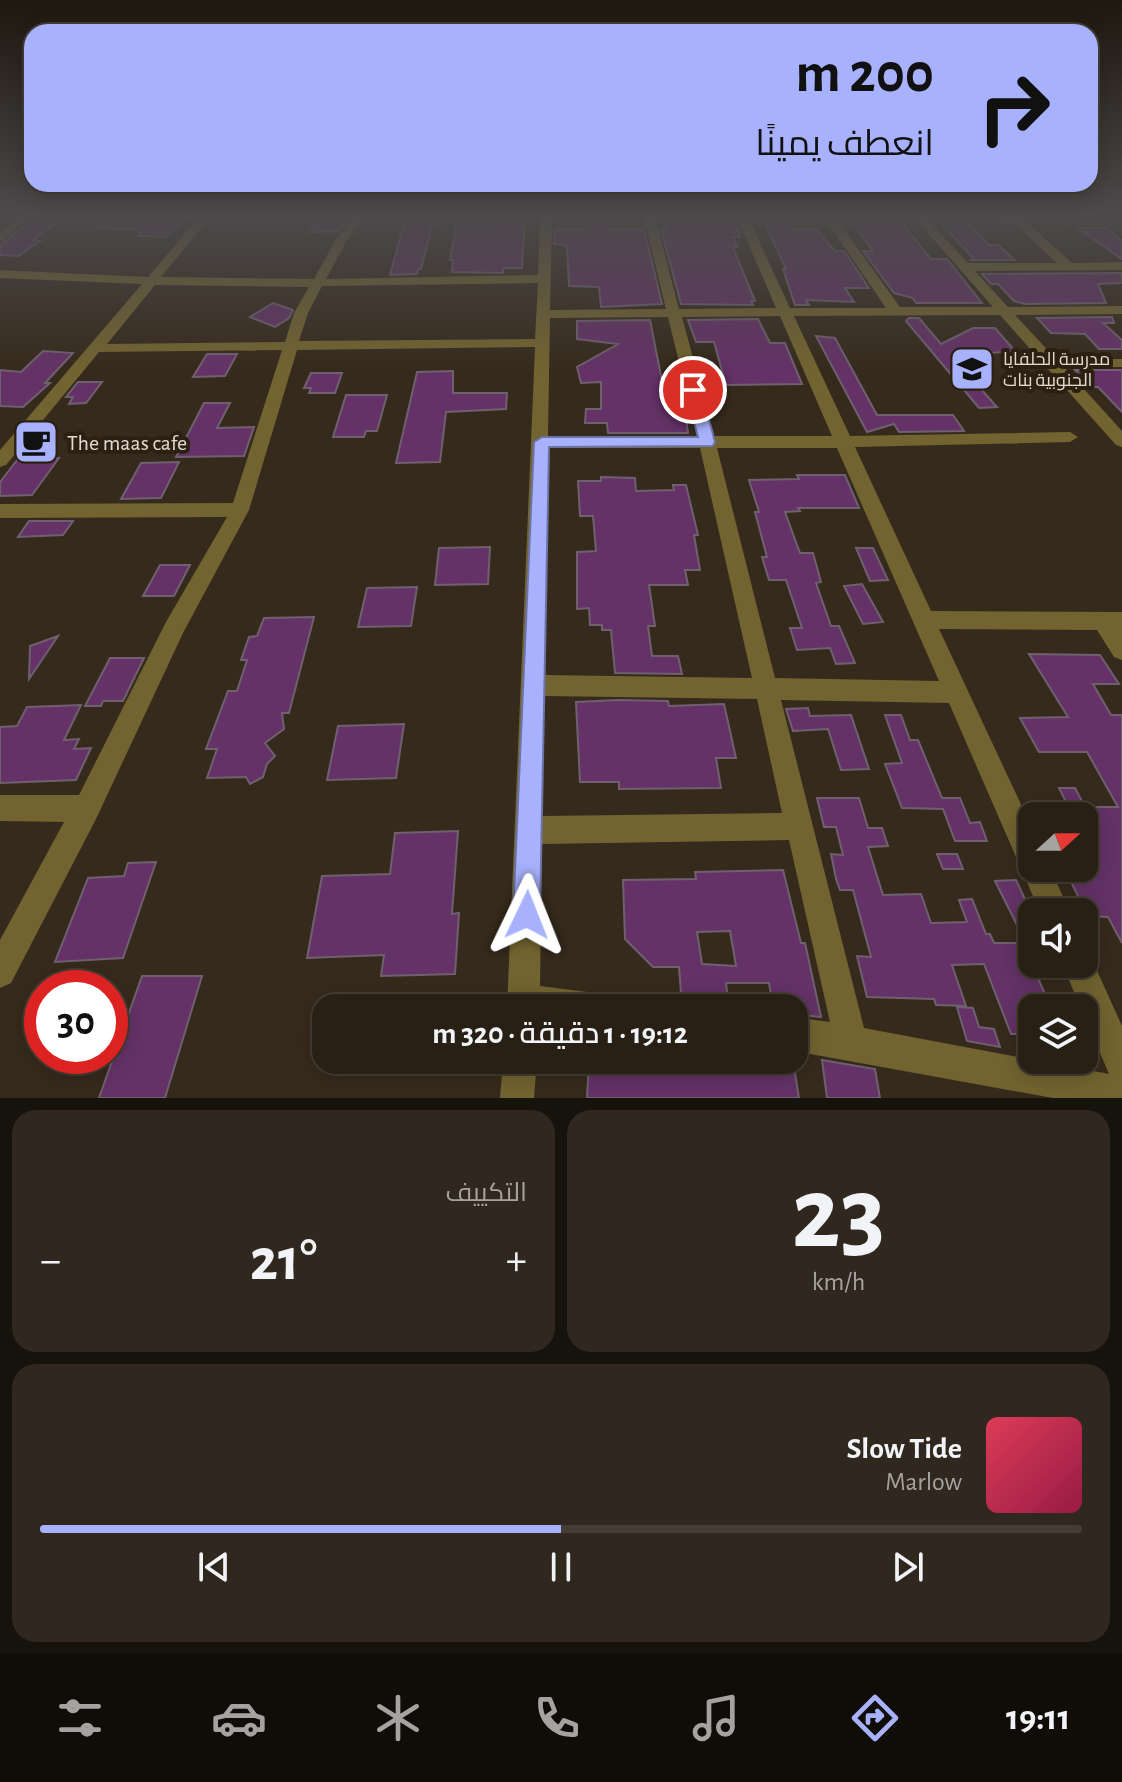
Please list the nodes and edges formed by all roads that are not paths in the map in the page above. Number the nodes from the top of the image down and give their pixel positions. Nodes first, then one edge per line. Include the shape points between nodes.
1 (162, 268) edge
2 (324, 268) edge
3 (546, 268) edge
4 (662, 268) edge
5 (766, 268) edge
6 (865, 268) edge
7 (964, 268) edge
8 (0, 274) edge
9 (546, 279) junction
10 (150, 282) junction
11 (315, 282) junction
12 (1122, 310) edge
13 (1003, 311) junction
14 (673, 312) junction
15 (896, 312) junction
16 (787, 313) junction
17 (544, 314) junction
18 (542, 343) junction
19 (291, 347) junction
20 (96, 348) junction
21 (1051, 363) junction
22 (1122, 363) edge
23 (1070, 437) dead end
24 (1122, 441) edge
25 (542, 442) junction
26 (707, 442) junction
27 (845, 442) junction
28 (0, 461) edge
29 (240, 510) junction
30 (0, 511) edge
31 (925, 620) junction
32 (1113, 621) edge
33 (1122, 650) edge
34 (533, 685) junction
35 (768, 691) junction
36 (958, 692) junction
37 (0, 808) edge
38 (86, 809) junction
39 (799, 826) junction
40 (1018, 828) edge
41 (530, 830) junction
42 (0, 972) edge
43 (1084, 978) edge
44 (523, 994) edge
45 (808, 1036) edge
46 (851, 1042) junction
47 (1122, 1065) edge
48 (519, 1074) edge
49 (1122, 1094) edge
50 (517, 1098) edge

1 - 10 street
2 - 11 street
3 - 9 street
4 - 14 street
5 - 16 street
6 - 15 street
7 - 13 street
8 - 10 street
9 - 11 street
9 - 17 street
10 - 11 street
10 - 20 street
11 - 19 street
12 - 13 street
13 - 15 street
13 - 21 street
14 - 16 street
14 - 17 street
14 - 26 street
15 - 16 street
16 - 27 street
17 - 18 street
18 - 19 street
18 - 25 street
19 - 20 street
19 - 29 street
20 - 28 street
21 - 22 street
21 - 24 street
23 - 27 street
25 - 26 street
25 - 34 street
26 - 27 street
26 - 35 street
27 - 31 street
29 - 30 street
29 - 38 street via 174,629
31 - 32 street
31 - 36 street
32 - 33 street
34 - 35 street
34 - 41 street
35 - 36 street
35 - 39 street
36 - 40 street
37 - 38 street
38 - 42 street
39 - 41 street
39 - 46 street
41 - 44 street
43 - 47 street
45 - 46 street
46 - 49 street
48 - 50 street

